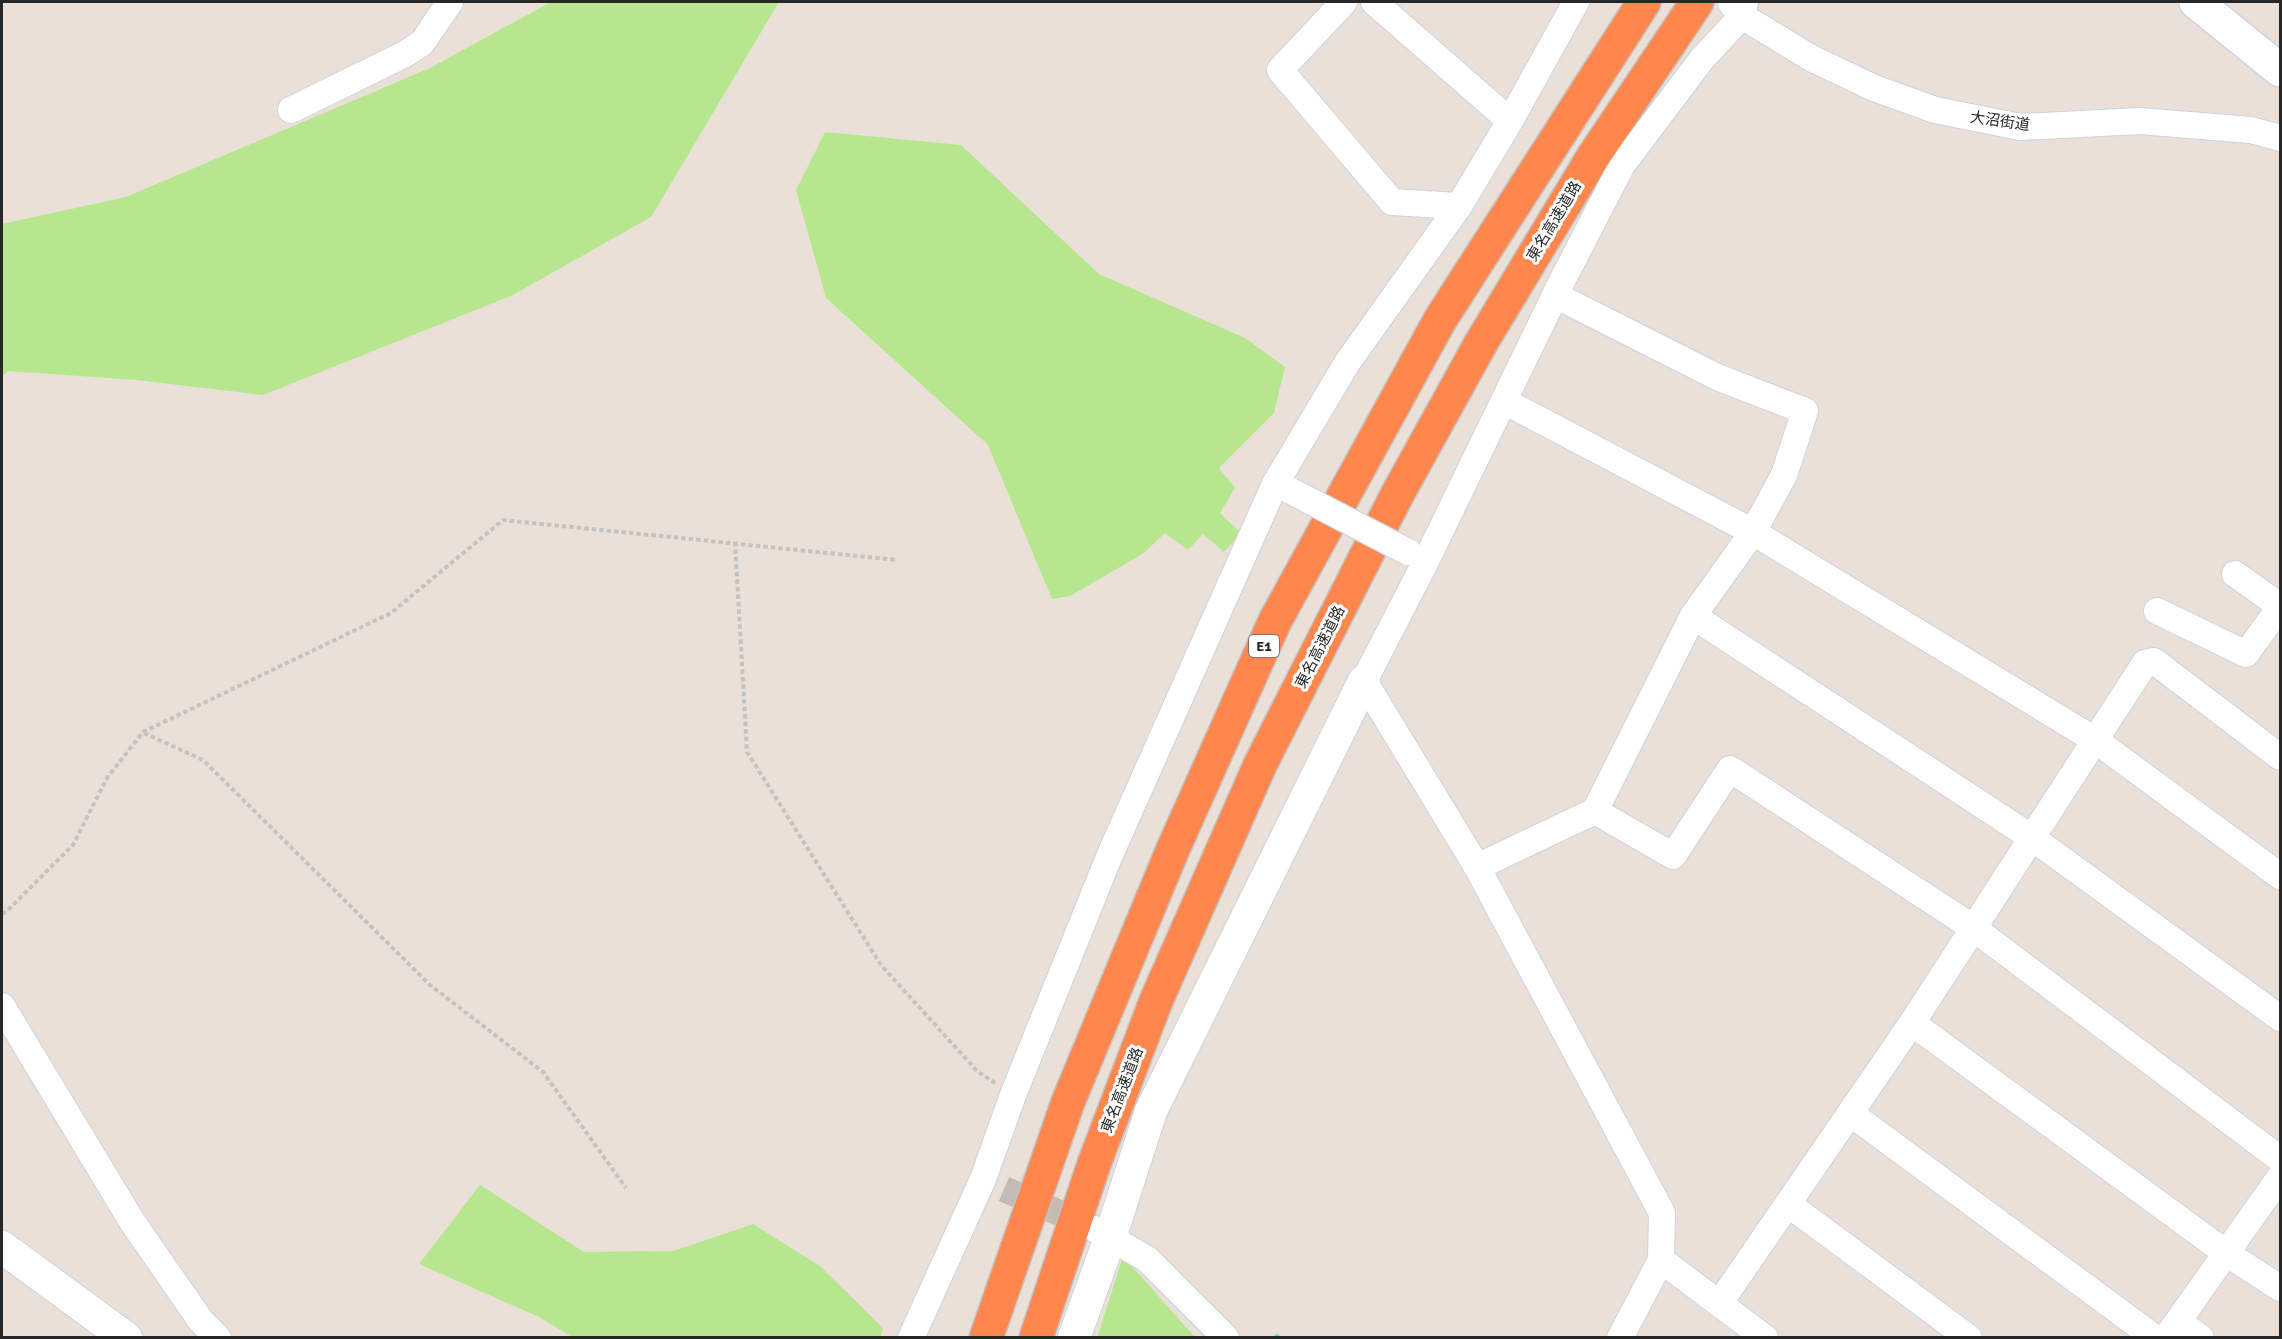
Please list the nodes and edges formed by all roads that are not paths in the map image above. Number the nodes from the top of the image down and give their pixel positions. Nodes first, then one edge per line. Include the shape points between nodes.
1 (450, 2) edge
2 (1344, 2) edge
3 (1374, 2) edge
4 (1576, 2) edge
5 (1643, 2) edge
6 (1697, 2) edge
7 (2196, 2) edge
8 (1739, 6) edge
9 (2280, 70) edge
10 (291, 110) dead end
11 (1510, 121) junction
12 (2280, 138) edge
13 (1459, 206) junction
14 (1555, 295) junction
15 (1504, 401) junction
16 (1283, 487) junction
17 (1754, 532) junction
18 (1416, 557) junction
19 (2235, 574) dead end
20 (2280, 607) edge
21 (2157, 612) dead end
22 (1693, 616) junction
23 (2273, 631) edge
24 (1364, 681) junction
25 (2095, 740) junction
26 (2280, 757) edge
27 (1595, 812) junction
28 (2031, 837) junction
29 (1478, 867) junction
30 (2280, 876) edge
31 (1972, 927) junction
32 (2, 1006) edge
33 (2280, 1018) edge
34 (1912, 1023) junction
35 (1850, 1113) junction
36 (2280, 1159) edge
37 (2280, 1177) edge
38 (1788, 1204) junction
39 (1102, 1233) junction
40 (2, 1247) edge
41 (2226, 1253) junction
42 (1661, 1260) junction
43 (2280, 1288) edge
44 (1719, 1304) junction
45 (2172, 1329) edge
46 (126, 1338) edge
47 (218, 1338) edge
48 (911, 1338) edge
49 (986, 1338) edge
50 (1036, 1338) edge
51 (1074, 1338) edge
52 (1226, 1338) edge
53 (1620, 1338) edge
54 (1765, 1338) edge
55 (1969, 1338) edge
56 (2155, 1338) edge
57 (2201, 1338) edge

1 - 10 street via 429,34 414,48
2 - 13 street via 1280,70 1392,202
3 - 11 street
4 - 11 street
5 - 49 highway, E1 via 1440,321 1275,621 1173,849 1068,1102
6 - 50 highway, 東名高速道路 via 1593,157 1481,343 1397,495 1260,765 1156,1001 1094,1164
7 - 9 main road
8 - 12 street, 大沼街道 via 1811,58 1874,88 1935,110 2020,127 2140,121 2251,130
8 - 14 street via 1622,165
11 - 13 street
13 - 16 street via 1347,363
14 - 15 street
14 - 17 street via 1717,378 1805,411 1784,475
15 - 17 street
15 - 18 street
16 - 18 street, bridge
16 - 48 street via 1109,857 1013,1095 994,1184
17 - 22 street
17 - 25 street
18 - 24 street
19 - 20 street
20 - 23 street
21 - 23 street via 2246,654
22 - 27 street
22 - 28 street
24 - 29 street
24 - 39 street via 1151,1111
25 - 26 street via 2145,663 2154,661
25 - 28 street
25 - 30 street
27 - 29 street
27 - 31 street via 1673,856 1730,769
28 - 31 street
28 - 33 street
29 - 42 street via 1662,1213
31 - 34 street
31 - 36 street
32 - 47 street via 133,1222 201,1321
34 - 35 street
34 - 41 street
35 - 38 street
35 - 56 street
37 - 41 street
38 - 44 street
38 - 55 street
39 - 51 street
39 - 52 street via 1147,1259
40 - 46 street
41 - 43 street
41 - 45 street
42 - 44 street
42 - 53 street
44 - 54 street
45 - 57 street

